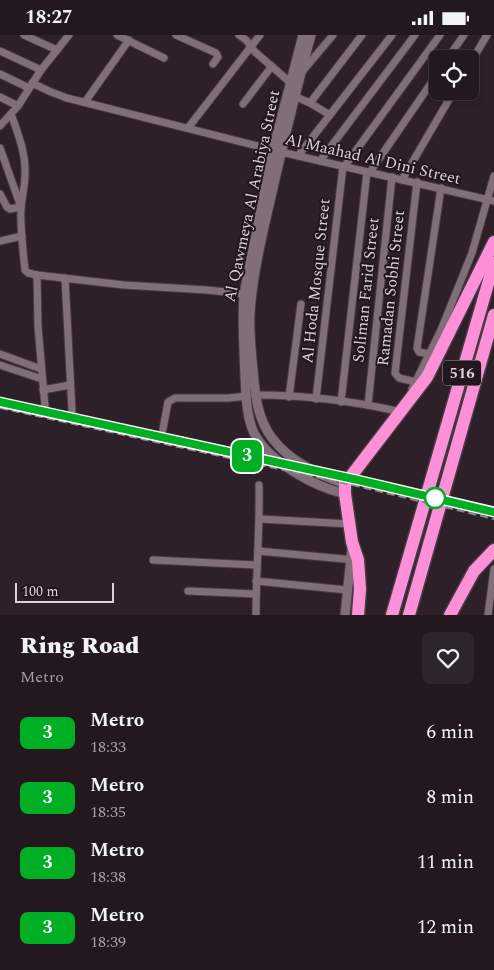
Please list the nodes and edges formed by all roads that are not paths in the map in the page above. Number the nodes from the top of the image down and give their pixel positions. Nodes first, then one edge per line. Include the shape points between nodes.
1 (24, 35) edge
2 (69, 35) edge
3 (117, 35) edge
4 (176, 35) edge
5 (239, 35) edge
6 (260, 35) edge
7 (303, 35) edge
8 (311, 35) edge
9 (333, 35) edge
10 (362, 35) edge
11 (392, 35) edge
12 (415, 35) edge
13 (440, 35) edge
14 (464, 35) edge
15 (487, 35) edge
16 (128, 40) junction
17 (252, 48) junction
18 (57, 50) junction
19 (453, 50) edge
20 (478, 50) edge
21 (0, 51) edge
22 (164, 58) dead end
23 (213, 64) dead end
24 (272, 66) junction
25 (41, 70) junction
26 (0, 74) edge
27 (300, 75) junction
28 (30, 85) junction
29 (429, 86) edge
30 (294, 89) junction
31 (0, 97) edge
32 (449, 100) edge
33 (85, 102) junction
34 (310, 103) junction
35 (243, 104) dead end
36 (18, 106) junction
37 (11, 115) junction
38 (330, 115) junction
39 (0, 126) edge
40 (188, 128) junction
41 (0, 148) edge
42 (277, 151) junction
43 (298, 156) junction
44 (320, 161) junction
45 (343, 167) junction
46 (368, 172) junction
47 (494, 176) edge
48 (392, 177) junction
49 (402, 180) junction
50 (417, 182) junction
51 (440, 188) junction
52 (0, 194) edge
53 (491, 200) edge
54 (21, 207) junction
55 (22, 236) junction
56 (0, 241) edge
57 (494, 242) edge
58 (494, 263) edge
59 (37, 275) junction
60 (65, 278) junction
61 (244, 295) junction
62 (301, 304) dead end
63 (494, 315) edge
64 (0, 354) edge
65 (429, 355) junction
66 (0, 365) edge
67 (41, 369) junction
68 (42, 379) junction
69 (416, 382) junction
70 (70, 385) junction
71 (43, 390) junction
72 (251, 395) junction
73 (289, 397) junction
74 (316, 399) junction
75 (341, 401) junction
76 (368, 405) junction
77 (45, 406) dead end
78 (72, 411) dead end
79 (401, 412) junction
80 (163, 429) dead end
81 (259, 485) dead end
82 (345, 489) junction
83 (260, 519) junction
84 (350, 524) junction
85 (494, 550) edge
86 (258, 551) junction
87 (153, 560) dead end
88 (354, 560) junction
89 (257, 565) junction
90 (494, 569) edge
91 (256, 581) junction
92 (347, 590) junction
93 (188, 591) dead end
94 (256, 594) junction
95 (491, 606) edge
96 (256, 615) edge
97 (345, 615) edge
98 (358, 615) edge
99 (392, 615) edge
100 (409, 615) edge
101 (450, 615) edge
102 (488, 615) edge

1 - 18 street
2 - 18 street
3 - 16 street
4 - 23 street via 216,53 218,57
5 - 17 street
6 - 17 street
7 - 30 street, Al Qawmeya Al Arabiya Street
8 - 27 street, Al Qawmeya Al Arabiya Street
9 - 27 street
10 - 34 street
11 - 38 street
12 - 44 street
13 - 45 street
14 - 19 street
15 - 20 street
16 - 22 street
16 - 33 street
17 - 24 street
17 - 40 street
18 - 25 street
21 - 25 street
24 - 30 street
24 - 35 street
25 - 28 street
26 - 28 street, Al Maahad Al Dini Street
27 - 30 street, Al Qawmeya Al Arabiya Street
28 - 33 street, Al Maahad Al Dini Street
28 - 36 street
29 - 46 street
30 - 34 street
30 - 42 street, Al Qawmeya Al Arabiya Street
30 - 42 street, Al Qawmeya Al Arabiya Street
31 - 36 street
32 - 49 street
33 - 40 street, Al Maahad Al Dini Street
34 - 38 street
36 - 37 street
37 - 39 street
37 - 54 street via 26,174
38 - 43 street
40 - 42 street, Al Maahad Al Dini Street
41 - 54 street
42 - 43 street, Al Maahad Al Dini Street
42 - 61 street, Al Qawmeya Al Arabiya Street
42 - 72 street, Al Qawmeya Al Arabiya Street via 251,303
43 - 44 street, Al Maahad Al Dini Street
44 - 45 street, Al Maahad Al Dini Street
45 - 46 street, Al Maahad Al Dini Street
45 - 74 street, Al Hoda Mosque Street
46 - 48 street, Al Maahad Al Dini Street
46 - 75 street
47 - 53 street
48 - 49 street, Al Maahad Al Dini Street
48 - 76 street, Soliman Farid Street
49 - 50 street, Al Maahad Al Dini Street
50 - 51 street, Al Maahad Al Dini Street
50 - 69 street, Ramadan Sobhi Street via 395,373 399,378
51 - 53 street, Al Maahad Al Dini Street
51 - 65 street via 417,348
52 - 54 street via 10,209
53 - 65 street
54 - 55 street
55 - 56 street
55 - 59 street via 25,270
57 - 79 highway via 428,377
58 - 99 highway, 516
59 - 60 street
59 - 67 street
60 - 61 street
60 - 70 street
61 - 72 street, Al Qawmeya Al Arabiya Street via 244,348
62 - 73 street
63 - 100 highway, 516
64 - 67 street
65 - 69 street
66 - 68 street
67 - 68 street
68 - 71 street
69 - 79 street
70 - 71 street
70 - 78 street
71 - 77 street
72 - 73 street
72 - 80 street via 171,399
72 - 82 street, Al Qawmeya Al Arabiya Street via 265,426 280,448 301,465
73 - 74 street
74 - 75 street
75 - 76 street
76 - 79 street
79 - 82 highway
81 - 83 street
82 - 84 highway
83 - 84 street
83 - 86 street
84 - 88 highway
85 - 101 highway via 474,571
86 - 88 street
86 - 89 street
87 - 89 street
88 - 92 street
88 - 98 highway via 360,589
89 - 91 street
90 - 95 street
91 - 92 street
91 - 94 street
92 - 97 street
93 - 94 street
94 - 96 street
95 - 102 street

